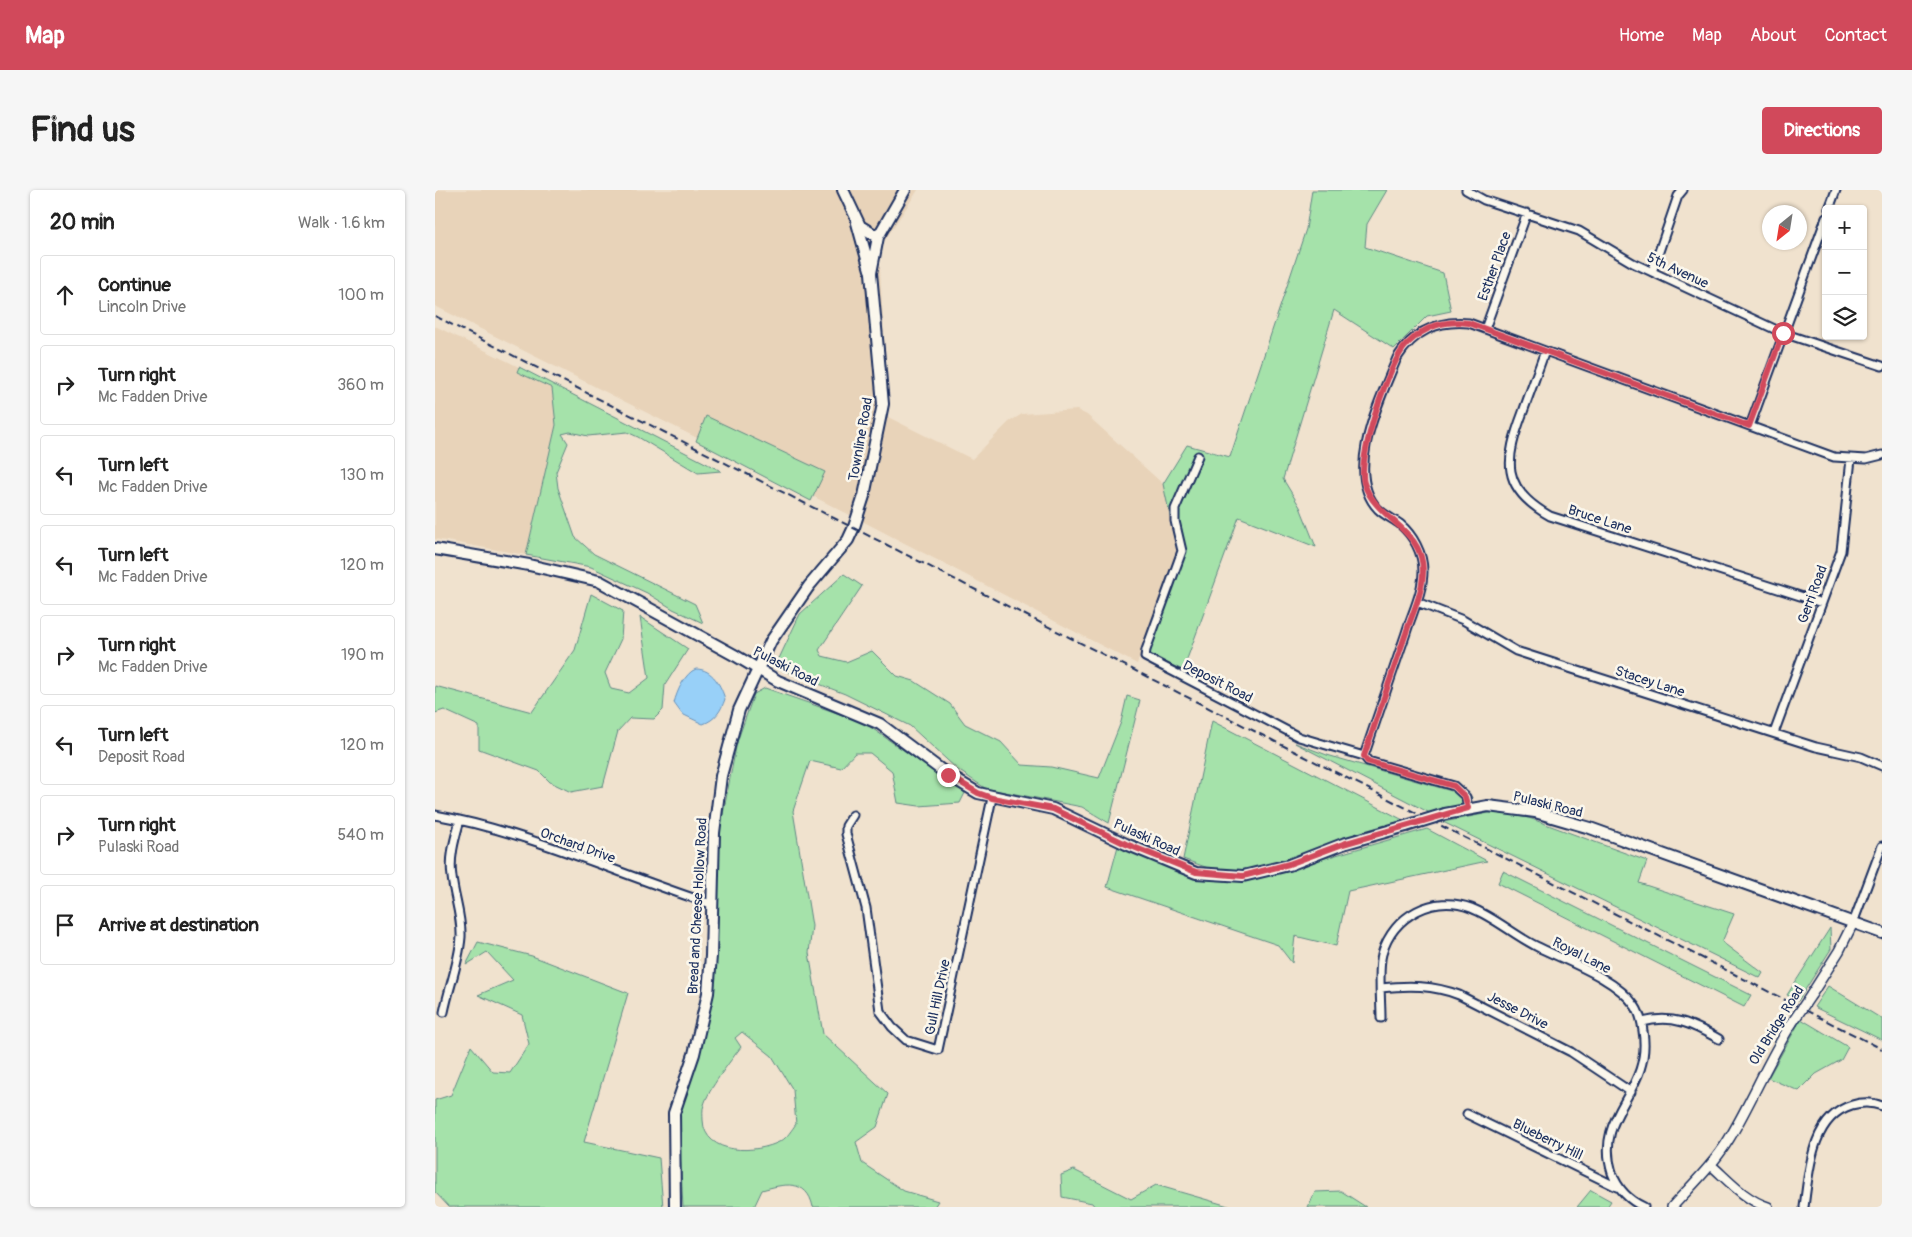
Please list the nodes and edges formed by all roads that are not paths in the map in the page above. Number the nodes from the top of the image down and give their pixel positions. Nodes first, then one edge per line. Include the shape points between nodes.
1 (843, 190) edge
2 (905, 190) edge
3 (1466, 190) edge
4 (1836, 190) edge
5 (1680, 193) edge
6 (1830, 205) edge
7 (1527, 212) junction
8 (856, 220) junction
9 (1822, 229) edge
10 (878, 237) junction
11 (871, 272) junction
12 (1652, 272) junction
13 (1485, 329) junction
14 (1783, 333) junction
15 (1545, 351) junction
16 (1882, 366) edge
17 (1749, 426) junction
18 (1882, 455) edge
19 (1198, 456) dead end
20 (1851, 459) junction
21 (435, 549) edge
22 (1417, 602) junction
23 (1822, 603) junction
24 (758, 669) junction
25 (1774, 733) junction
26 (1364, 756) junction
27 (1882, 766) edge
28 (992, 798) junction
29 (1468, 808) junction
30 (435, 815) edge
31 (853, 815) dead end
32 (459, 820) junction
33 (1882, 846) edge
34 (711, 904) junction
35 (1853, 923) junction
36 (1882, 933) edge
37 (1381, 988) junction
38 (444, 1012) dead end
39 (1381, 1018) dead end
40 (1641, 1022) junction
41 (1719, 1039) dead end
42 (1631, 1092) junction
43 (1882, 1106) edge
44 (1467, 1114) dead end
45 (1711, 1164) junction
46 (1617, 1187) junction
47 (675, 1207) edge
48 (1644, 1207) edge
49 (1672, 1207) edge
50 (1768, 1207) edge
51 (1804, 1207) edge

1 - 8 main road
2 - 10 main road, Townline Road
3 - 7 street, 5th Avenue via 1485,200
4 - 6 street
5 - 12 street
7 - 12 street, 5th Avenue via 1579,231
7 - 13 street, Esther Place
8 - 10 main road
8 - 11 main road
9 - 14 street
10 - 11 main road, Townline Road
11 - 24 main road, Townline Road via 883,404 864,496 848,540 809,586 771,641
12 - 14 street, 5th Avenue
13 - 15 street
13 - 22 street via 1453,321 1436,324 1405,345 1390,376 1364,454 1364,481 1370,497 1378,509 1401,525 1419,549 1423,571
14 - 16 street, 5th Avenue
14 - 17 street
15 - 17 street
15 - 23 street, Bruce Lane via 1509,454 1513,479 1527,501 1550,516
17 - 20 street via 1834,457
18 - 20 street
19 - 26 street, Deposit Road via 1175,509 1183,552 1145,658 1299,737
20 - 23 street, Gerri Road via 1841,551
21 - 24 main road, Pulaski Road via 599,581
22 - 25 street, Stacey Lane via 1463,620 1516,651
22 - 26 street
23 - 25 street, Gerri Road
24 - 28 main road, Pulaski Road via 786,685 880,724 955,780
24 - 34 main road, Bread and Cheese Hollow Road via 739,710 721,776 714,833
25 - 27 street, Stacey Lane
26 - 29 street, Deposit Road via 1367,761 1454,786 1465,797
28 - 29 main road, Pulaski Road, bridge via 1053,809 1126,844 1196,872 1243,876
28 - 31 street, Gull Hill Drive via 938,1050 906,1040 880,1011 867,908 846,834 846,826
29 - 35 main road, Pulaski Road via 1504,807 1535,812 1590,828
30 - 32 street, Orchard Drive
32 - 34 street, Orchard Drive
32 - 38 street via 451,875 461,936 459,958
33 - 35 street, Old Bridge Road
34 - 47 main road, Bread and Cheese Hollow Road via 708,993 694,1054 673,1113
35 - 36 main road, Pulaski Road
35 - 45 street, Old Bridge Road, bridge via 1759,1079 1729,1139
37 - 39 street, Royal Lane
37 - 40 street, Royal Lane via 1381,954 1400,923 1416,910 1436,904 1456,904 1472,908 1519,938 1610,983 1636,1007
37 - 42 street, Jesse Drive via 1420,985 1459,995 1571,1052
40 - 41 street via 1662,1018 1681,1020
40 - 42 street, Royal Lane via 1645,1059
42 - 46 street, Royal Lane via 1608,1134 1607,1157
43 - 51 street via 1857,1104 1842,1108 1829,1119 1814,1150
44 - 46 street, Blueberry Hill
45 - 49 street, Old Bridge Road
45 - 50 street via 1739,1192
46 - 48 street

